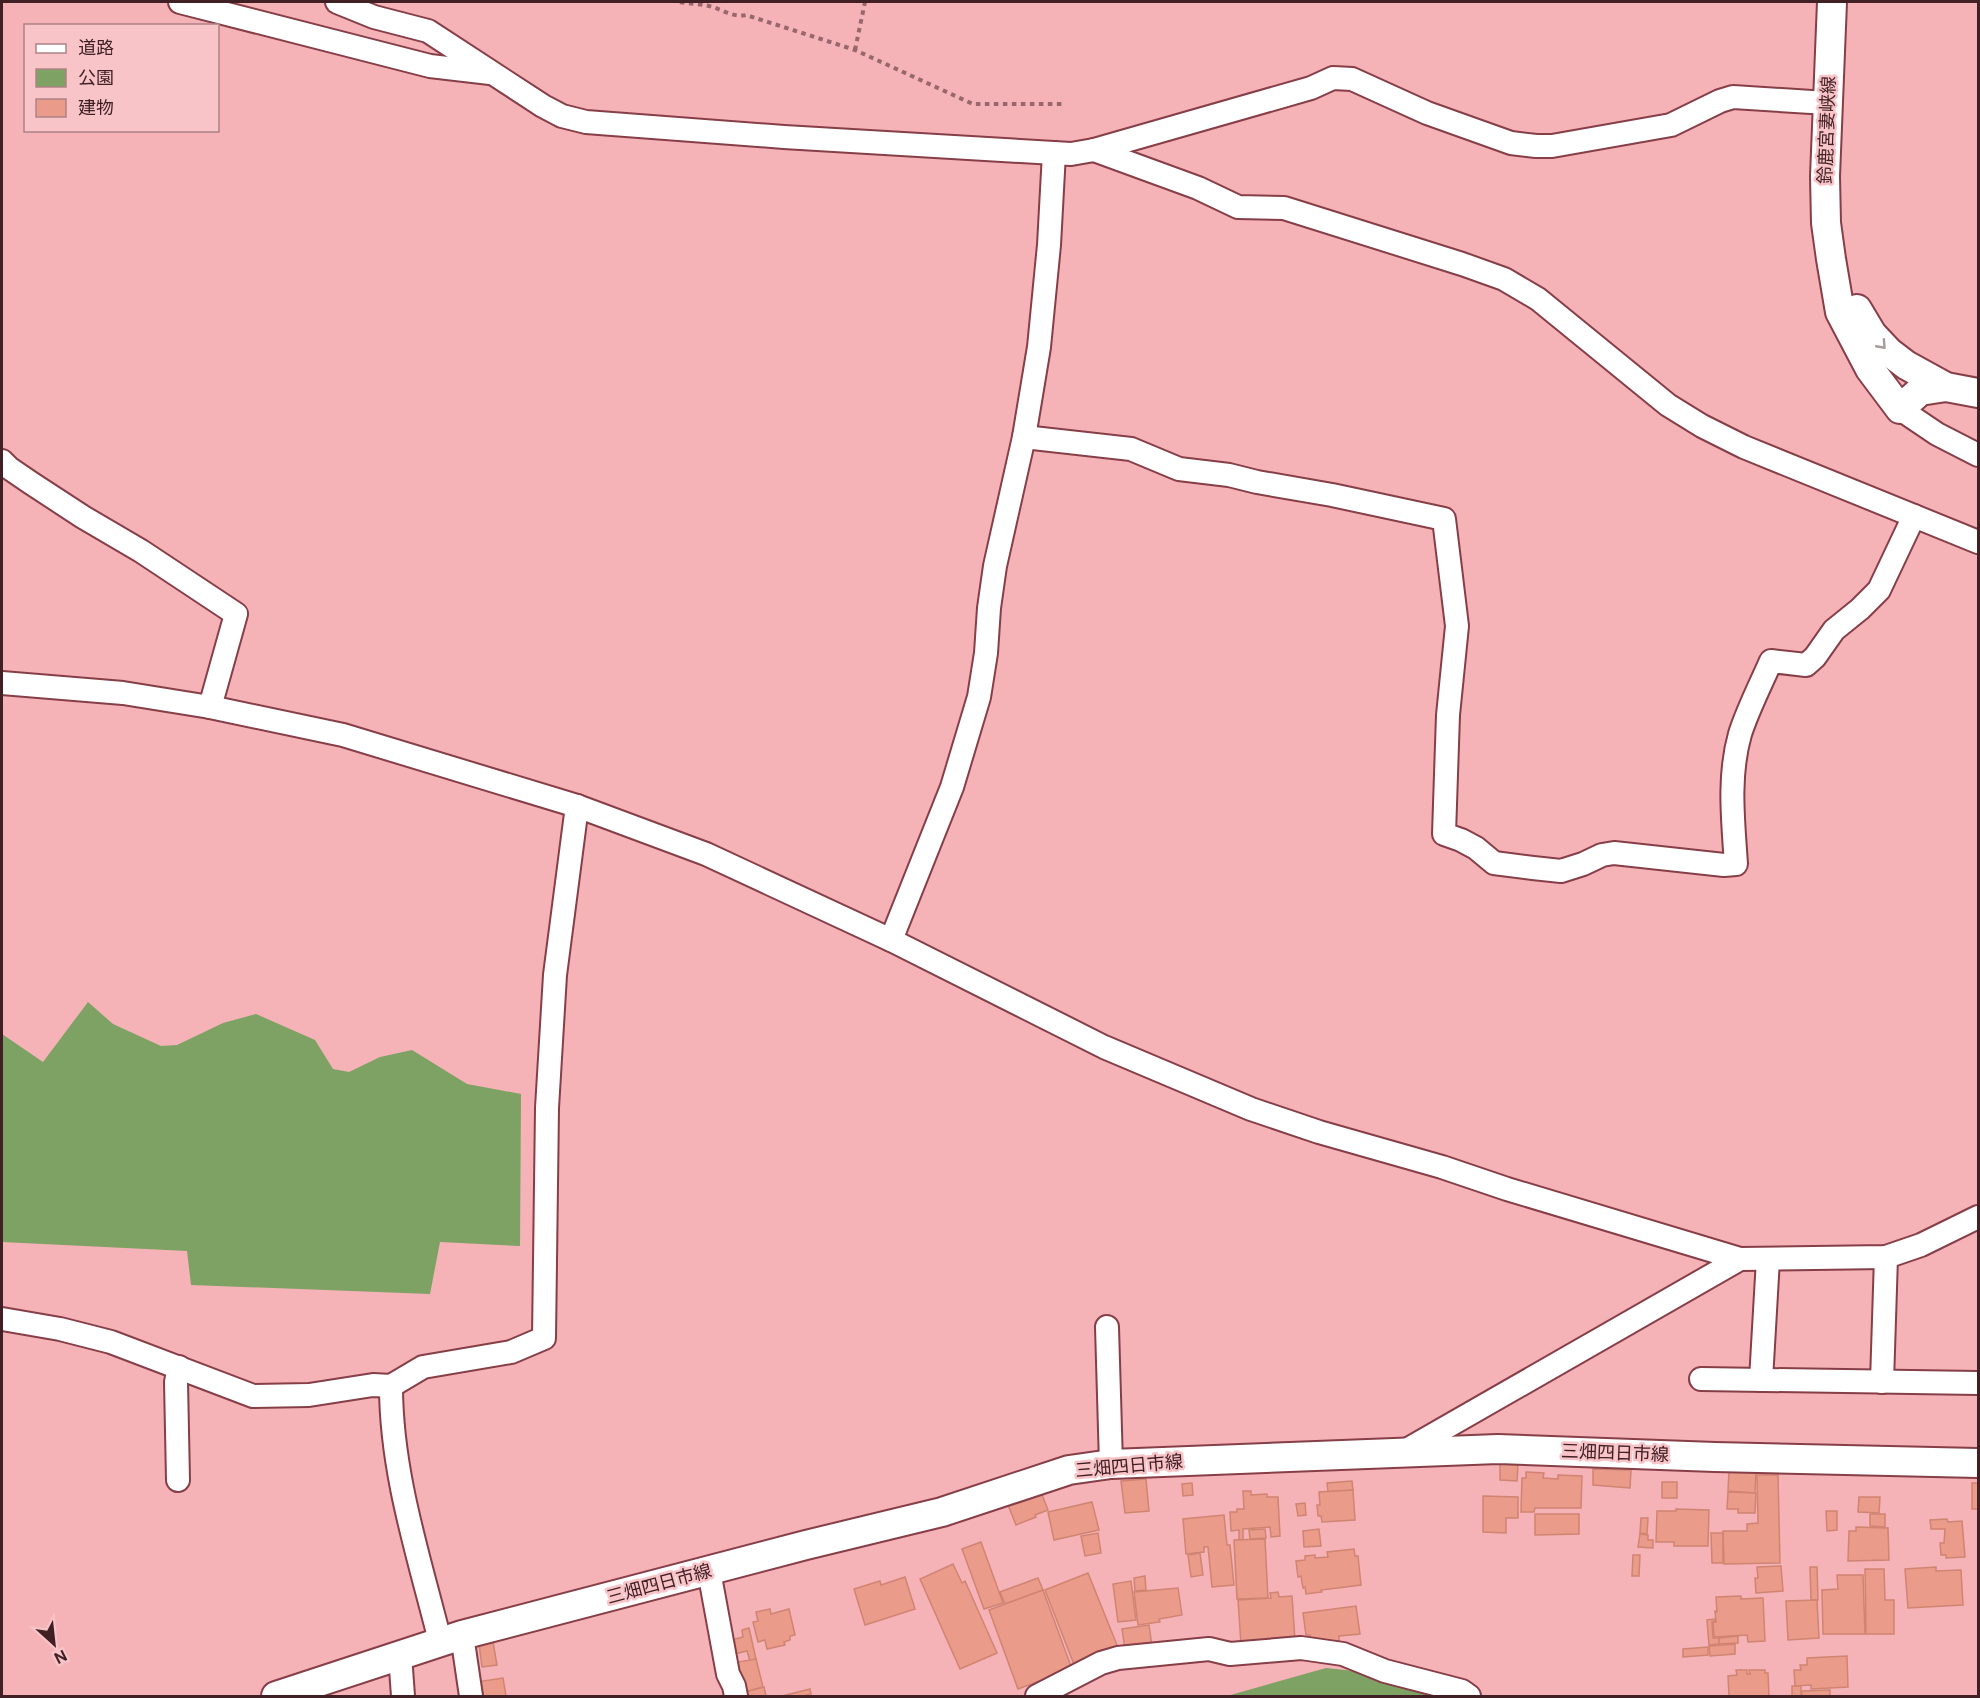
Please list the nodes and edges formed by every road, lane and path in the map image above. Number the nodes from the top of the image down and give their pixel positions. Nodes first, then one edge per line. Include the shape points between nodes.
1 (180, 2) edge
2 (337, 2) edge
3 (680, 2) edge
4 (865, 2) edge
5 (1832, 2) edge
6 (855, 50) junction
7 (492, 74) junction
8 (1827, 103) junction
9 (1063, 104) dead end
10 (1094, 150) junction
11 (1053, 153) junction
12 (1831, 259) junction
13 (1946, 387) junction
14 (1978, 393) edge
15 (1900, 409) junction
16 (1024, 437) junction
17 (1978, 455) edge
18 (2, 461) edge
19 (1914, 516) junction
20 (1978, 542) edge
21 (2, 683) edge
22 (210, 707) junction
23 (578, 806) junction
24 (891, 940) junction
25 (1978, 1216) edge
26 (1886, 1257) junction
27 (1740, 1259) junction
28 (1768, 1259) junction
29 (2, 1319) edge
30 (1107, 1328) dead end
31 (179, 1367) junction
32 (1701, 1379) dead end
33 (1761, 1380) junction
34 (1881, 1382) junction
35 (1978, 1383) edge
36 (391, 1386) junction
37 (1403, 1452) junction
38 (1978, 1463) edge
39 (1111, 1464) junction
40 (178, 1480) dead end
41 (709, 1571) junction
42 (451, 1638) junction
43 (400, 1655) junction
44 (276, 1696) edge
45 (404, 1696) edge
46 (471, 1696) edge
47 (736, 1696) edge
48 (1037, 1696) edge
49 (1469, 1696) edge

1 - 7 street via 430,66
2 - 7 street via 374,17 428,31
3 - 6 path via 706,5 738,17 746,15
4 - 6 path
5 - 8 main road, 鈴鹿宮妻峡線
6 - 9 path via 973,104
7 - 11 street via 562,116 586,122
8 - 10 street via 1733,97 1671,125 1552,146 1521,145 1427,113 1352,79 1333,78 1311,88
8 - 12 main road, 鈴鹿宮妻峡線 via 1826,223
10 - 11 street
10 - 19 street via 1238,207 1284,207 1504,279 1538,299 1668,405 1702,426
11 - 16 street via 1039,347
12 -> 13 main road, 鈴鹿宮妻峡線 via 1872,334 1906,365
12 - 15 main road, 鈴鹿宮妻峡線 via 1840,312 1870,369
13 - 14 main road, 鈴鹿宮妻峡線
13 - 15 main road, 鈴鹿宮妻峡線 via 1920,391
15 - 17 street
16 - 19 street via 1131,449 1179,469 1229,475 1444,519 1457,626 1448,715 1444,834 1476,848 1494,863 1561,871 1614,853 1736,864 1732,791 1740,734 1771,661 1806,665 1815,657 1834,630 1879,590
16 - 24 street via 999,547 979,697 952,787
18 - 22 street via 236,614
19 - 20 street
21 - 22 street via 123,693
22 - 23 street via 343,735
23 - 24 street via 706,854
23 - 36 street via 555,975 547,1108 544,1338 511,1352 423,1367
24 - 27 street via 1104,1047 1251,1109
25 - 26 street via 1921,1245
26 - 28 street
26 - 34 street
27 - 28 street
27 - 37 street
28 - 33 street
29 - 31 street via 111,1342
30 - 39 street
31 - 36 street via 253,1396 309,1395
31 - 40 street
32 - 33 street
33 - 34 street
34 - 35 street
36 - 42 street via 401,1487
37 - 38 main road, 三畑四日市線 via 1498,1449
37 - 39 main road, 三畑四日市線
39 - 41 main road, 三畑四日市線 via 1069,1470 942,1512
41 - 42 main road, 三畑四日市線
41 - 47 street via 728,1674
42 - 43 main road, 三畑四日市線
42 - 46 street
43 - 44 main road, 三畑四日市線
43 - 45 street
48 - 49 street via 1118,1658 1209,1649 1230,1654 1301,1648 1343,1654 1384,1671

